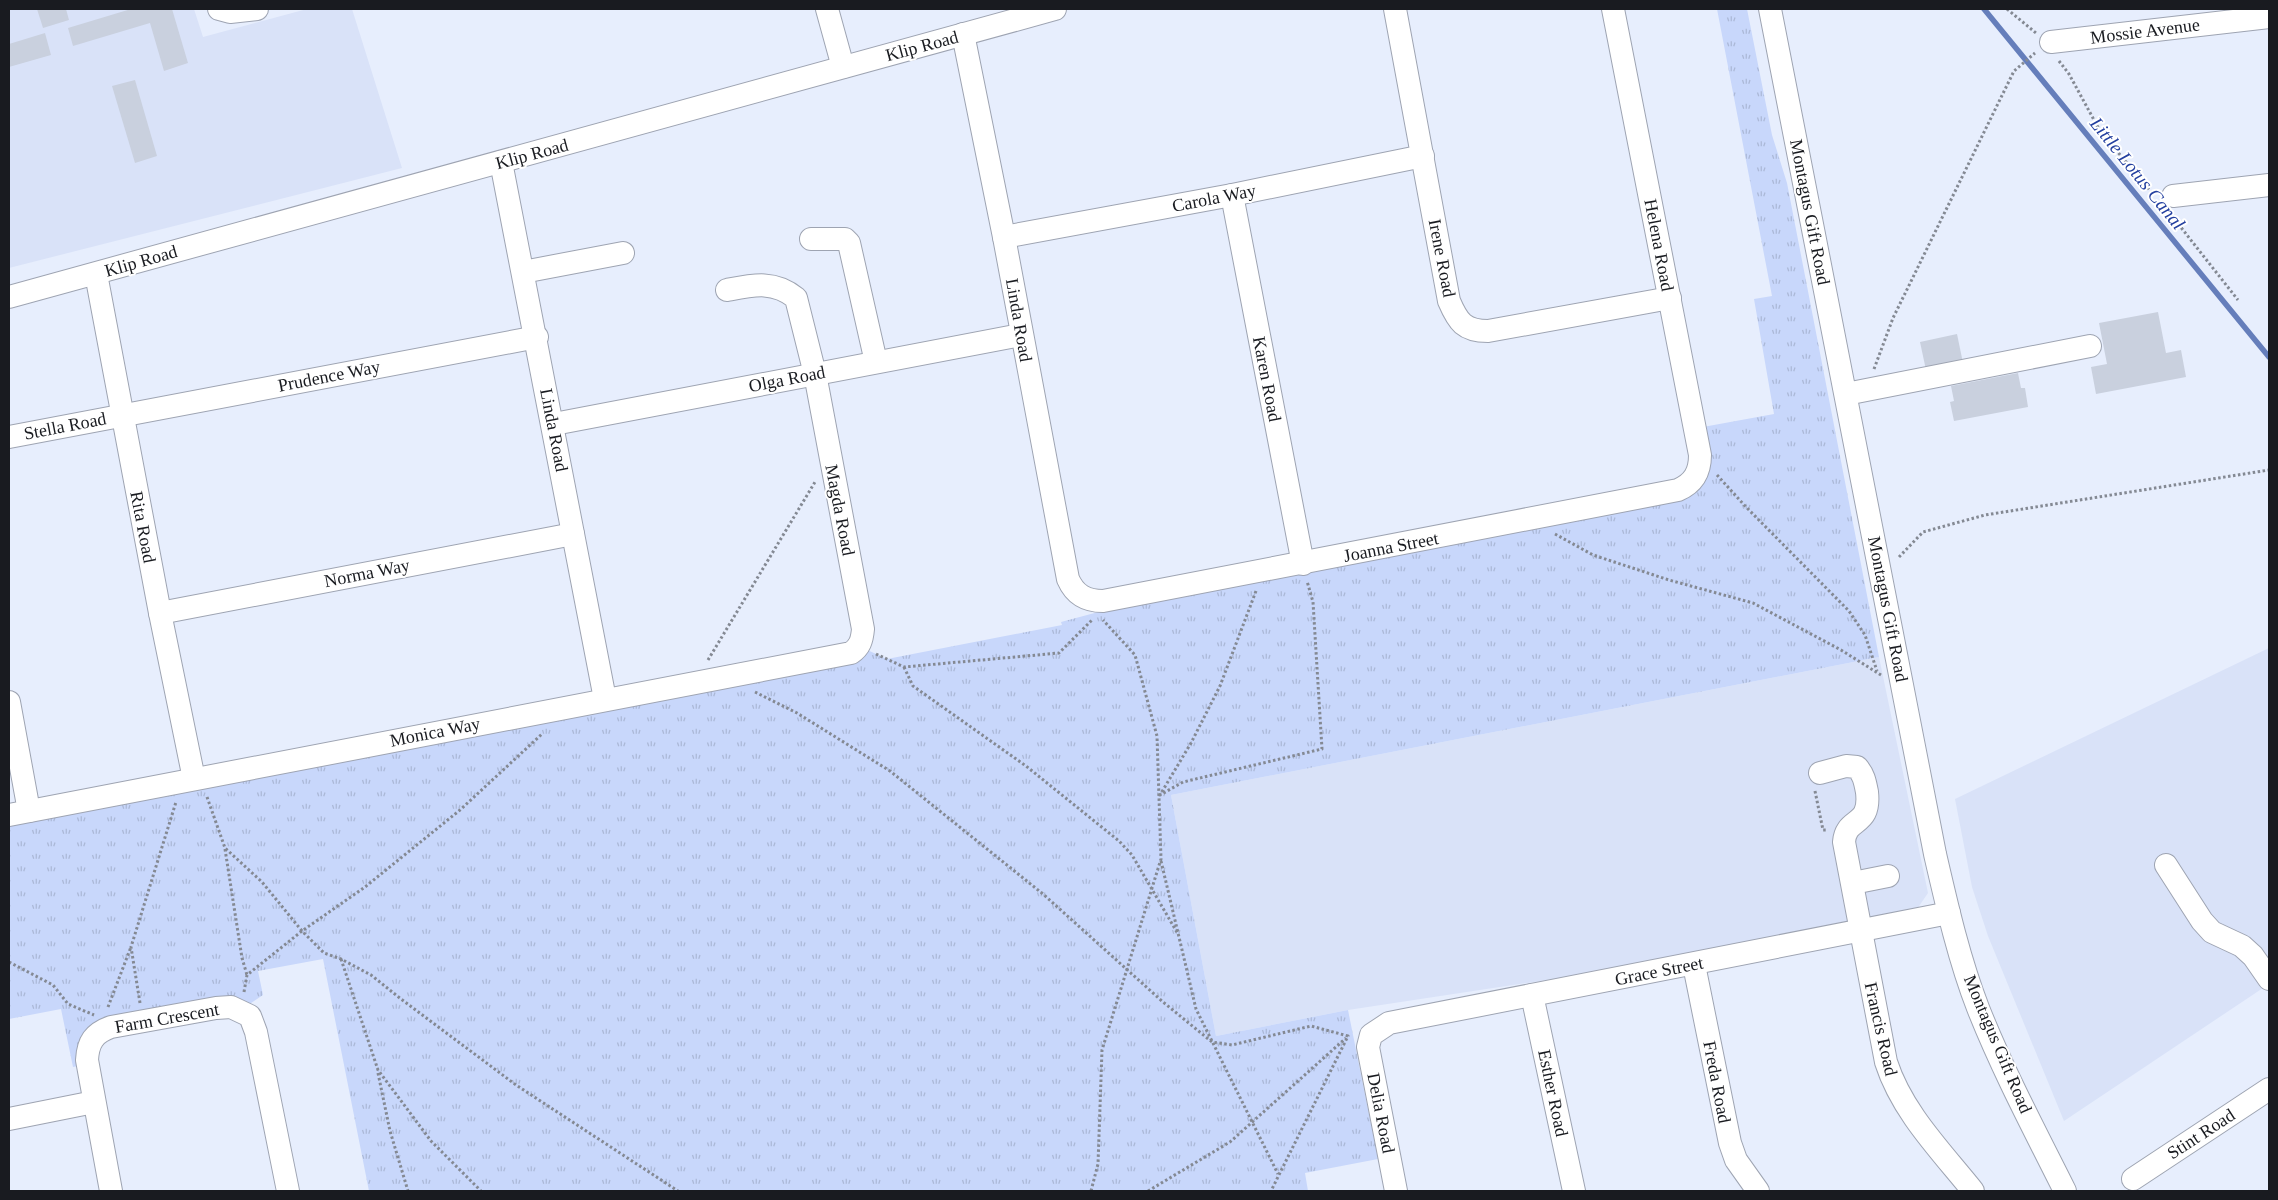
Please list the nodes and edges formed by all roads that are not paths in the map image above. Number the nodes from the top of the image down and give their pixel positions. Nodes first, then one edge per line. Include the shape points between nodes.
1 (219, 9) edge
2 (257, 9) edge
3 (827, 9) edge
4 (1054, 9) edge
5 (1395, 9) edge
6 (1614, 9) edge
7 (1770, 9) edge
8 (2269, 17) edge
9 (963, 34) junction
10 (2046, 47) road end
11 (843, 67) junction
12 (1423, 156) junction
13 (501, 162) junction
14 (2269, 185) edge
15 (1232, 195) junction
16 (2166, 202) road end
17 (1004, 237) junction
18 (811, 240) dead end
19 (623, 253) dead end
20 (524, 272) junction
21 (96, 274) junction
22 (727, 290) dead end
23 (9, 297) edge
24 (1670, 298) junction
25 (1021, 335) junction
26 (537, 337) junction
27 (2090, 346) dead end
28 (876, 362) junction
29 (815, 374) junction
30 (1856, 392) junction
31 (122, 416) junction
32 (554, 424) junction
33 (9, 437) edge
34 (1693, 480) joint
35 (574, 534) junction
36 (1303, 564) junction
37 (1085, 599) joint
38 (160, 613) junction
39 (858, 646) joint
40 (605, 699) junction
41 (9, 702) edge
42 (1820, 773) road end
43 (194, 779) junction
44 (19, 813) edge
45 (2166, 865) dead end
46 (1888, 876) dead end
47 (1853, 883) junction
48 (1949, 913) junction
49 (1860, 931) junction
50 (1694, 965) junction
51 (2269, 979) edge
52 (1532, 995) junction
53 (1371, 1035) joint
54 (2269, 1089) edge
55 (94, 1102) junction
56 (9, 1119) edge
57 (2133, 1179) dead end
58 (111, 1191) edge
59 (288, 1191) edge
60 (1396, 1191) edge
61 (1574, 1191) edge
62 (1758, 1191) edge
63 (1973, 1191) edge
64 (2065, 1191) edge

1 - 2 street via 230,12
3 - 11 street
4 - 9 street, Klip Road
5 - 12 street, Irene Road
6 - 24 street, Helena Road
7 - 30 street, Montagus Gift Road
8 - 10 street, Mossie Avenue
9 - 11 street, Klip Road
9 - 17 street, Linda Road
11 - 13 street, Klip Road
12 - 15 street, Carola Way
12 - 24 street, Irene Road via 1449,301 1464,326 1488,331
13 - 20 street, Linda Road
13 - 21 street, Klip Road
14 - 16 street
15 - 17 street, Carola Way
15 - 36 street, Karen Road
17 - 25 street, Linda Road
18 - 28 street via 845,239 849,243
19 - 20 street
20 - 26 street, Linda Road
21 - 23 street, Klip Road
21 - 31 street, Rita Road
22 - 29 street, Magda Road via 757,284 774,285 796,298
24 - 34 street, Helena Road via 1700,455 1700,466
25 - 28 street, Olga Road
25 - 37 street, Linda Road via 1068,579 1077,594
26 - 31 street, Prudence Way
26 - 32 street, Linda Road
27 - 30 street
28 - 29 street, Olga Road
29 - 32 street, Olga Road
29 - 39 street, Magda Road via 863,629
30 - 48 street, Montagus Gift Road via 1935,854
31 - 33 street, Stella Road
31 - 38 street, Rita Road
32 - 35 street, Linda Road
34 - 36 street, Joanna Street via 1678,490
35 - 38 street, Norma Way
35 - 40 street, Linda Road
36 - 37 street, Joanna Street via 1114,599
38 - 43 street, Rita Road
39 - 40 street, Monica Way via 851,653
40 - 43 street, Monica Way
41 - 44 street
42 - 47 street, Francis Road via 1846,766 1857,767 1865,778 1866,812 1849,828 1844,842
43 - 44 street, Monica Way
45 - 51 street via 2202,921 2212,932 2242,946
46 - 47 street
47 - 49 street, Francis Road
48 - 49 street, Grace Street
48 - 64 street, Montagus Gift Road via 1979,1009
49 - 50 street, Grace Street
49 - 63 street, Francis Road via 1892,1082 1902,1102
50 - 52 street, Grace Street
50 - 62 street, Freda Road via 1730,1143 1736,1160
52 - 53 street, Grace Street via 1389,1023
52 - 61 street, Esther Road
53 - 60 street, Delia Road via 1368,1047
54 - 57 street, Stint Road
55 - 56 street
55 - 58 street, Farm Crescent
55 - 59 street, Farm Crescent via 88,1049 102,1025 111,1027 216,1008 240,1010 250,1016 256,1032

